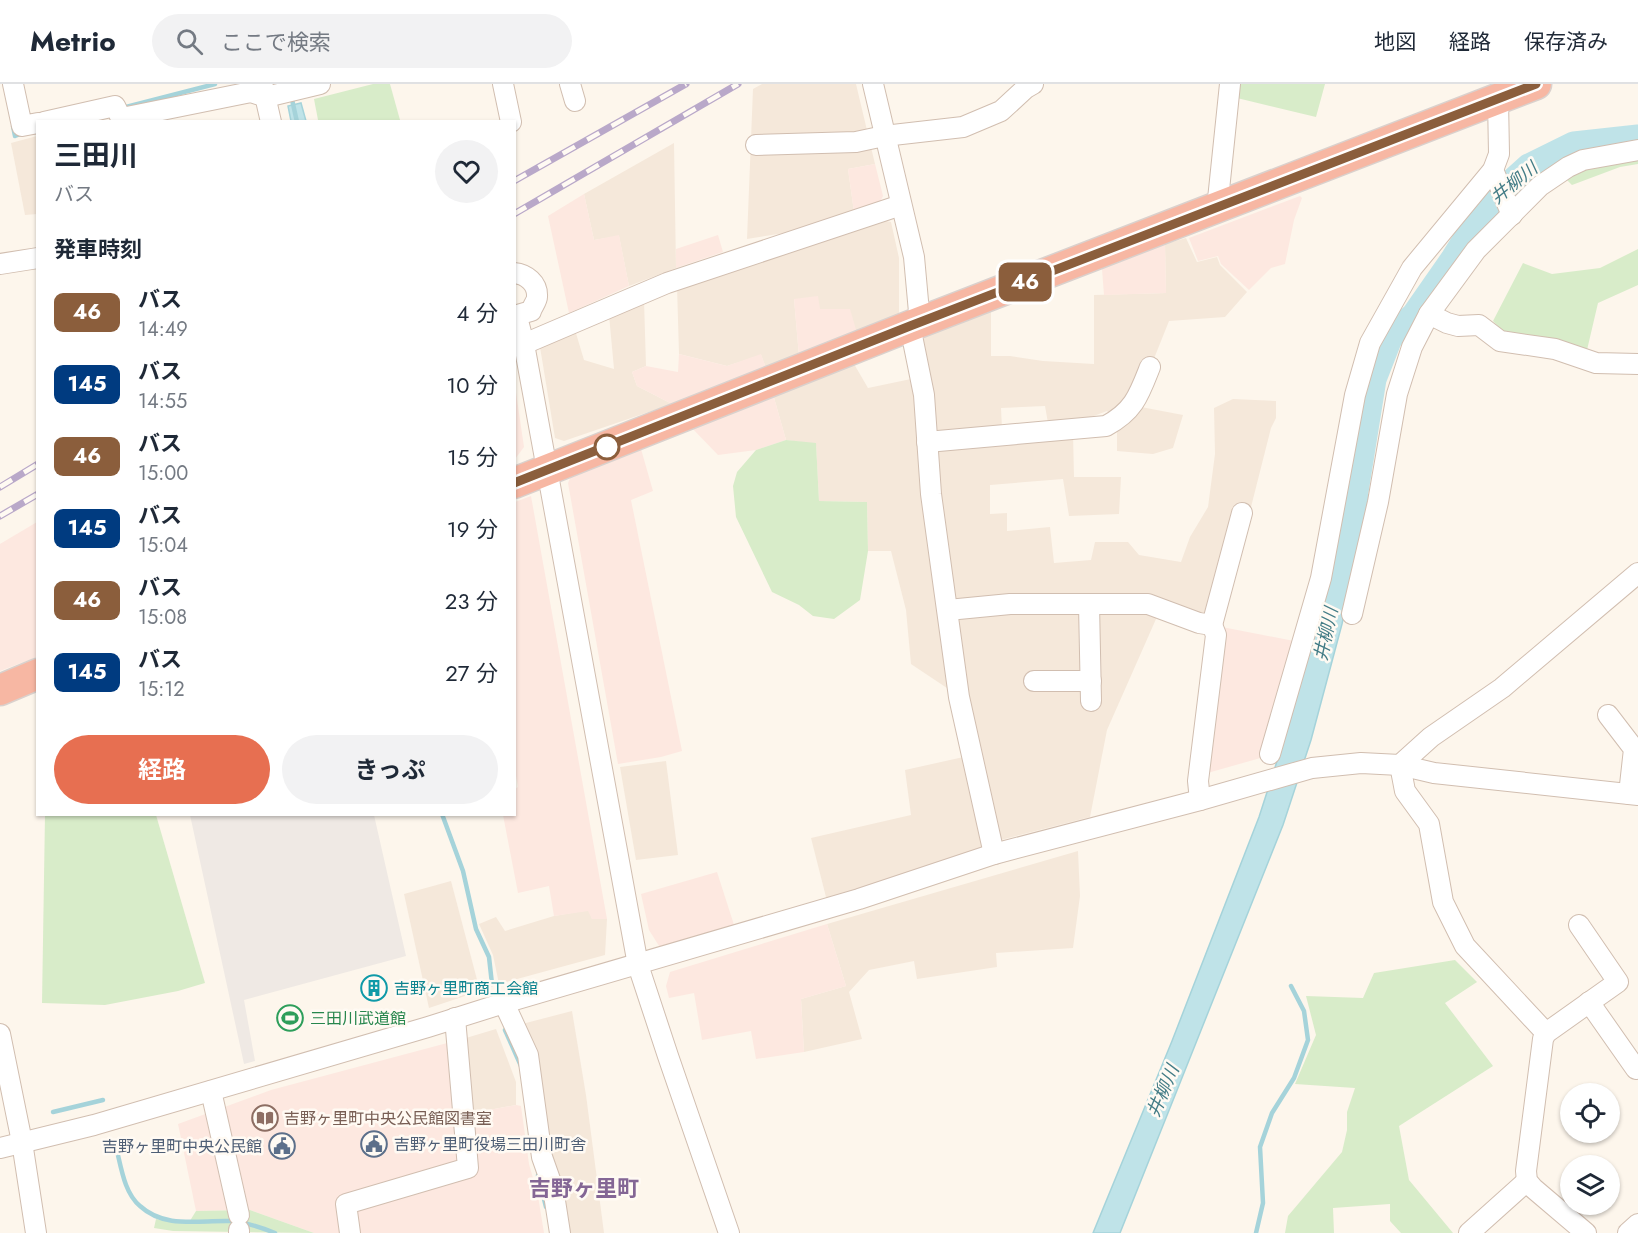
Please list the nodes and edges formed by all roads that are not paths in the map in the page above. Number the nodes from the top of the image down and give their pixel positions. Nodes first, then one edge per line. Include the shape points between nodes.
1 (13, 84) edge
2 (320, 84) edge
3 (503, 84) edge
4 (873, 84) edge
5 (1033, 84) edge
6 (1230, 84) edge
7 (1536, 84) edge
8 (264, 91) edge
9 (1498, 99) junction
10 (53, 120) edge
11 (122, 120) edge
12 (271, 120) edge
13 (511, 120) edge
14 (36, 123) edge
15 (884, 136) junction
16 (756, 145) dead end
17 (1638, 150) edge
18 (1494, 170) junction
19 (901, 205) junction
20 (1217, 209) junction
21 (1512, 215) junction
22 (36, 258) edge
23 (0, 264) edge
24 (516, 273) edge
25 (1429, 314) junction
26 (516, 317) edge
27 (915, 324) junction
28 (524, 344) junction
29 (1638, 364) edge
30 (1150, 367) dead end
31 (927, 442) junction
32 (546, 471) junction
33 (516, 482) edge
34 (1242, 513) dead end
35 (1638, 573) edge
36 (1089, 604) junction
37 (948, 610) junction
38 (1352, 615) dead end
39 (1212, 625) junction
40 (36, 675) edge
41 (1034, 681) dead end
42 (0, 690) edge
43 (1608, 715) dead end
44 (1270, 754) dead end
45 (1400, 765) junction
46 (1634, 794) edge
47 (1200, 800) junction
48 (994, 854) junction
49 (1579, 925) dead end
50 (638, 965) junction
51 (1590, 1002) junction
52 (504, 1003) junction
53 (455, 1018) junction
54 (1546, 1033) junction
55 (0, 1034) edge
56 (1636, 1069) dead end
57 (212, 1091) junction
58 (22, 1142) junction
59 (0, 1148) edge
60 (1527, 1181) junction
61 (1638, 1224) edge
62 (239, 1226) edge
63 (36, 1233) edge
64 (350, 1233) edge
65 (560, 1233) edge
66 (729, 1233) edge
67 (1469, 1233) edge
68 (1586, 1233) edge
69 (1628, 1233) edge

1 - 14 street via 22,126
2 - 8 street
3 - 13 street
4 - 15 street
5 - 15 street via 1000,111 963,127
6 - 20 street
7 - 9 highway
8 - 11 street
8 - 12 street
9 - 18 street via 1498,154
9 - 20 highway
10 - 11 street via 115,106
15 - 16 street via 856,142
15 - 19 street
17 - 21 street via 1583,160 1568,167 1539,186
18 - 21 street
18 - 44 street via 1412,268 1370,343 1355,395 1321,578
19 - 27 street via 914,257
19 - 28 street via 667,283
20 - 27 highway
21 - 25 street via 1476,250
22 - 23 street
24 - 26 street via 534,283 537,297 531,311
25 - 29 street via 1458,326 1479,326 1500,341 1555,349 1596,363
25 - 38 street via 1412,347 1398,394
26 - 28 street
27 - 31 street
27 - 32 highway
28 - 32 street
30 - 31 street via 1131,408 1106,426
31 - 37 street
32 - 33 highway
32 - 50 street
34 - 39 street
35 - 45 street via 1502,688 1431,737
36 - 37 street via 1010,604
36 - 39 street via 1148,604
36 - 41 street via 1091,691
37 - 48 street via 959,697
39 - 47 street via 1216,635 1198,781
40 - 42 highway
43 - 46 street via 1634,749
45 - 46 street via 1434,773
45 - 47 street via 1361,763 1312,768
45 - 54 street via 1411,801 1430,825 1443,902 1465,946
47 - 48 street
48 - 50 street
49 - 51 street via 1618,982
50 - 52 street
50 - 66 street
51 - 54 street
51 - 56 street
52 - 53 street
52 - 65 street via 528,1055 542,1157 553,1188
53 - 57 street
53 - 64 street via 468,1168 346,1204
54 - 60 street
55 - 58 street
57 - 58 street
57 - 62 street
58 - 59 street
58 - 63 street
60 - 67 street
60 - 68 street
61 - 69 street

